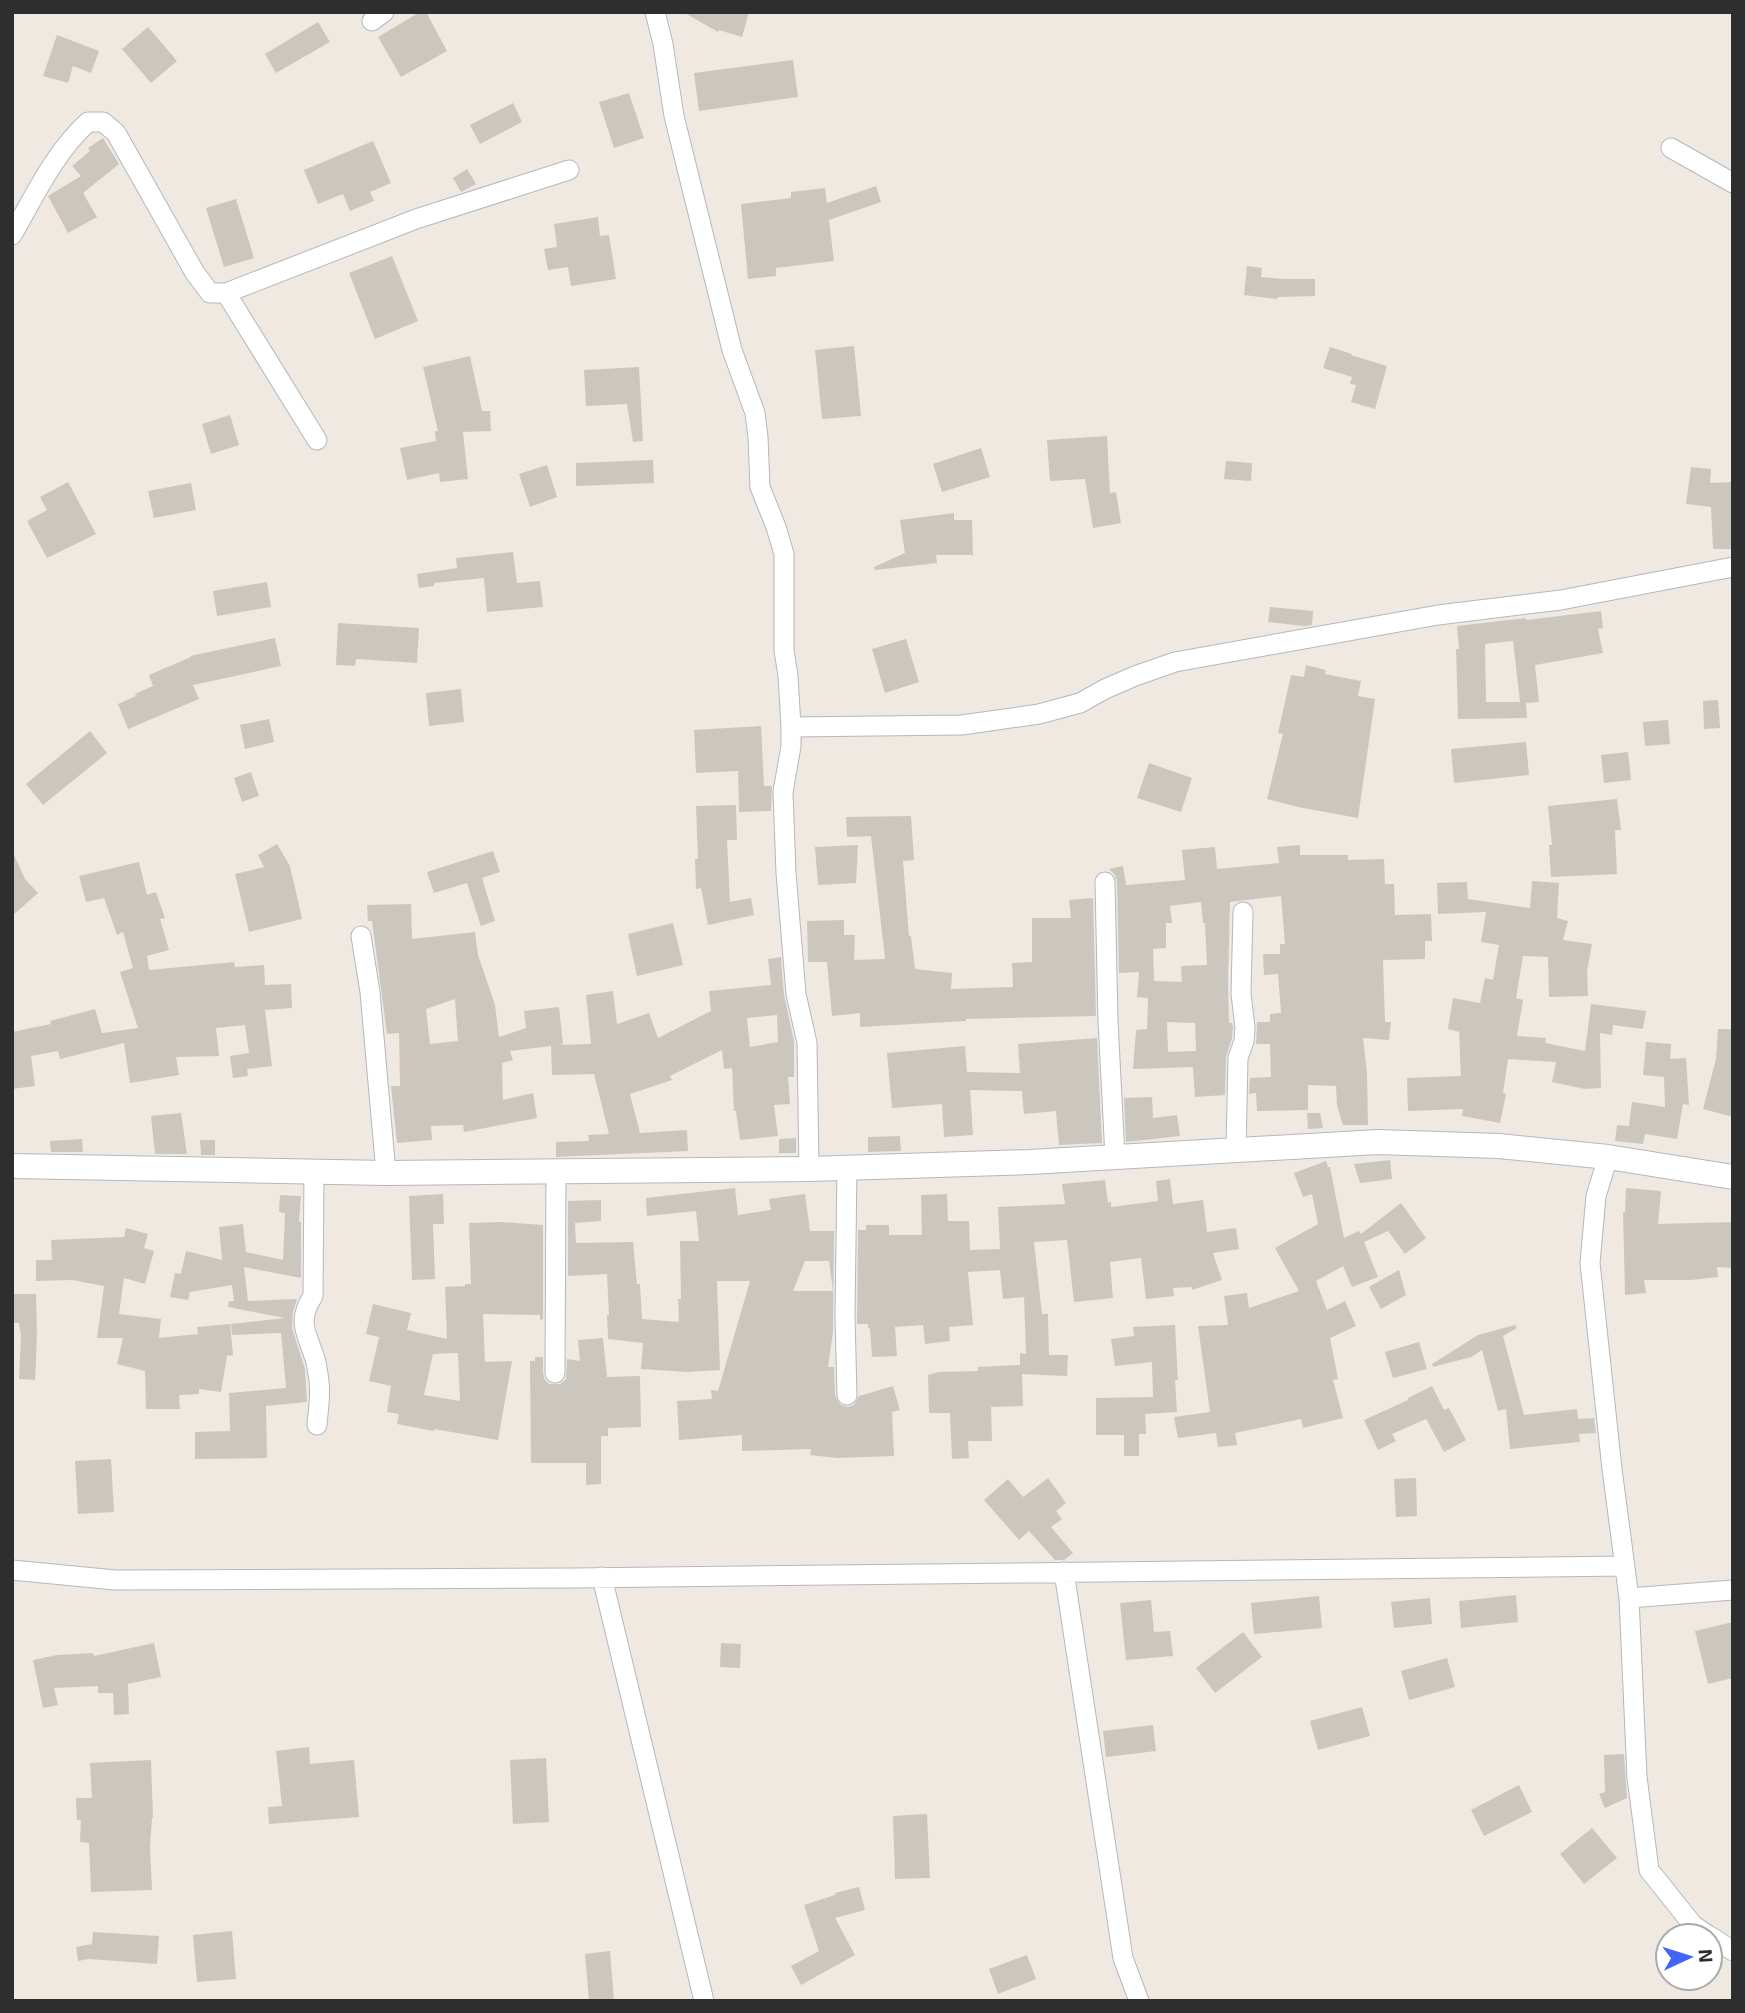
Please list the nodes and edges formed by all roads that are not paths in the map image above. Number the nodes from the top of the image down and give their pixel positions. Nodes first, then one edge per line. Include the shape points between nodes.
1 (655, 12) edge
2 (1671, 148) dead end
3 (569, 170) dead end
4 (1733, 183) edge
5 (12, 235) edge
6 (226, 293) junction
7 (317, 440) dead end
8 (1733, 567) edge
9 (791, 727) junction
10 (1105, 882) dead end
11 (1243, 912) dead end
12 (361, 936) dead end
13 (1236, 1149) junction
14 (1115, 1157) junction
15 (1608, 1157) junction
16 (12, 1166) edge
17 (847, 1167) junction
18 (809, 1168) junction
19 (556, 1171) junction
20 (314, 1172) junction
21 (386, 1173) junction
22 (1733, 1177) edge
23 (555, 1373) dead end
24 (847, 1395) dead end
25 (317, 1425) dead end
26 (1625, 1566) junction
27 (12, 1570) edge
28 (1064, 1572) junction
29 (602, 1577) junction
30 (1733, 1590) edge
31 (1629, 1598) junction
32 (1691, 1922) edge
33 (704, 2001) edge
34 (1139, 2001) edge

1 - 9 street via 674,116 732,350 755,413 760,486 785,554 784,650
2 - 4 street
3 - 6 street via 416,219
5 - 6 street via 73,136 88,122 103,122 116,134 195,273 211,293
6 - 7 street
8 - 9 street via 1561,600 1438,615 1175,662 1080,703 1039,714 962,724
9 - 18 street via 783,792 786,873 796,994 807,1043
10 - 14 street
11 - 13 street via 1245,1027 1238,1058
12 - 21 street
13 - 14 street
13 - 15 street via 1378,1142 1499,1146
14 - 17 street
15 - 22 street
15 - 26 street via 1596,1196 1590,1262
16 - 20 street
17 - 18 street
17 - 24 street
18 - 19 street
19 - 21 street
19 - 23 street
20 - 21 street
20 - 25 street via 313,1296 303,1321 319,1385
26 - 28 street
26 - 31 street
27 - 29 street via 116,1580
28 - 29 street
28 - 34 street via 1123,1958
29 - 33 street
30 - 31 street
31 - 32 street via 1637,1777 1649,1870

